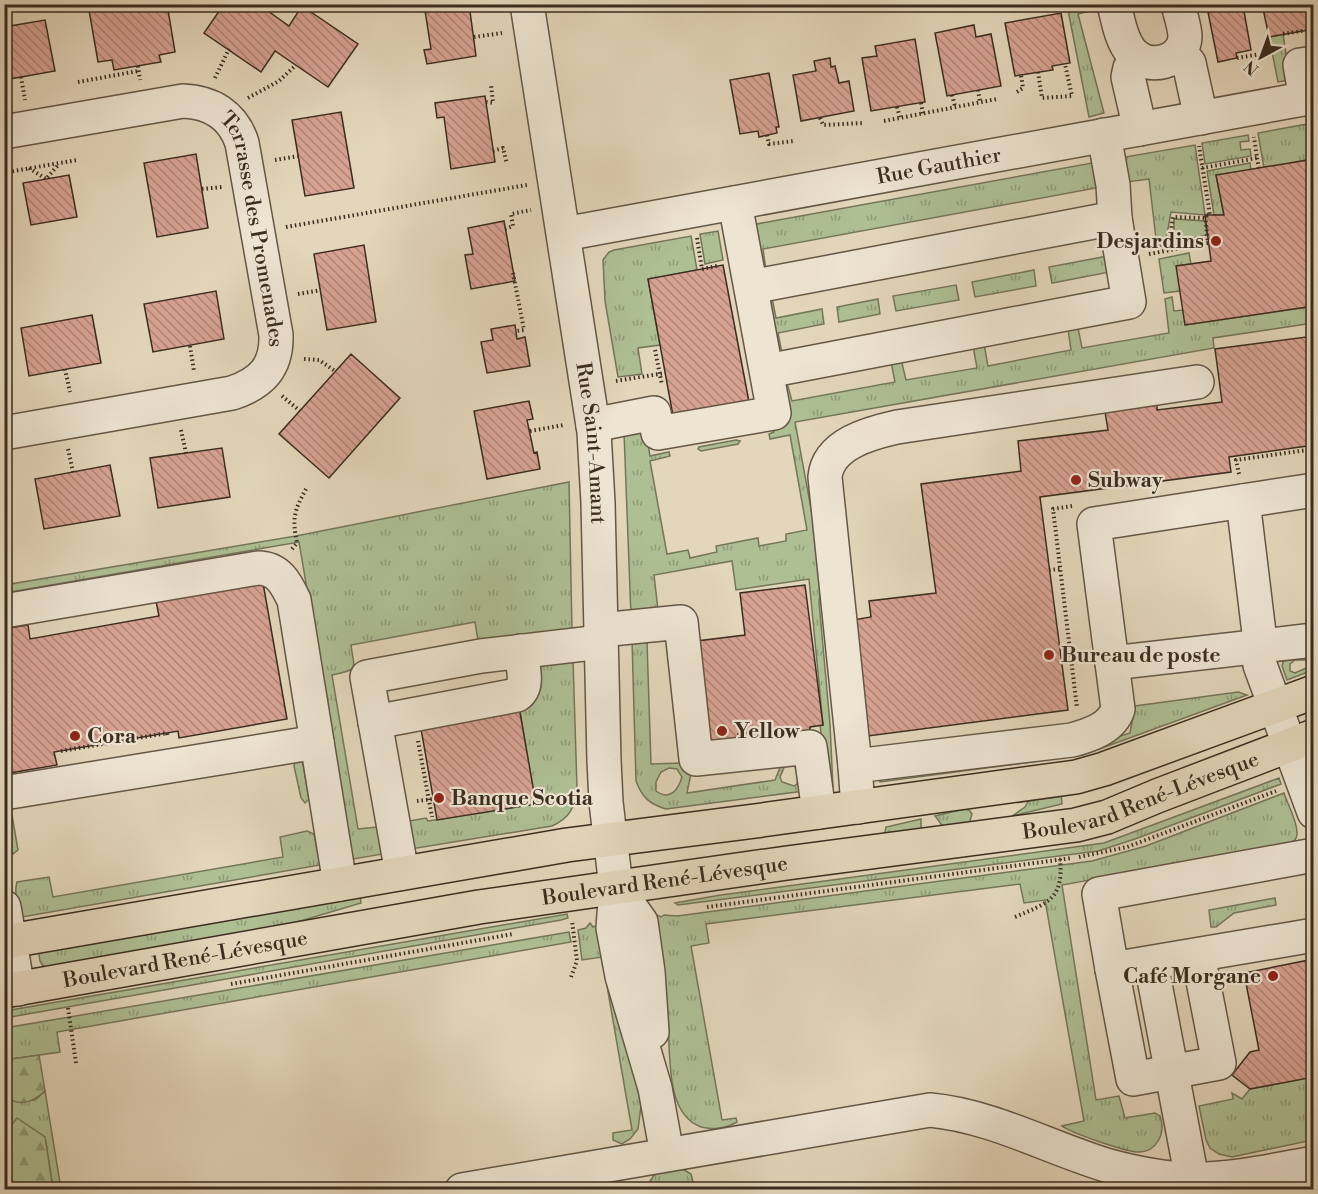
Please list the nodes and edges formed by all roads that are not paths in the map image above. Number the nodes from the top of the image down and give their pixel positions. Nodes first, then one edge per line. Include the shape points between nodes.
1 (528, 4) edge
2 (1114, 4) edge
3 (1178, 4) edge
4 (1179, 52) junction
5 (1137, 57) junction
6 (1314, 63) edge
7 (1310, 98) edge
8 (1140, 129) junction
9 (1199, 129) junction
10 (4, 132) edge
11 (1104, 135) junction
12 (735, 203) junction
13 (1115, 218) junction
14 (564, 234) junction
15 (751, 287) junction
16 (766, 371) junction
17 (1197, 382) dead end
18 (581, 425) junction
19 (4, 434) edge
20 (1314, 490) edge
21 (1244, 501) junction
22 (4, 611) edge
23 (601, 636) junction
24 (1314, 640) edge
25 (1257, 646) junction
26 (521, 651) junction
27 (1112, 663) junction
28 (1314, 692) edge
29 (1274, 706) junction
30 (375, 722) junction
31 (1301, 740) edge
32 (317, 742) junction
33 (855, 765) junction
34 (4, 793) edge
35 (858, 807) junction
36 (819, 812) junction
37 (1314, 812) edge
38 (610, 839) junction
39 (1314, 855) edge
40 (402, 873) junction
41 (340, 884) junction
42 (616, 887) junction
43 (4, 907) edge
44 (1314, 935) edge
45 (7, 941) edge
46 (1198, 955) junction
47 (1151, 963) junction
48 (1112, 969) junction
49 (11, 990) edge
50 (1172, 1072) junction
51 (667, 1154) junction
52 (1304, 1173) edge
53 (1192, 1179) junction
54 (462, 1190) edge

1 - 14 street, Rue Saint-Amant
2 - 5 street via 1124,40
3 - 4 street via 1185,38
4 - 5 street via 1173,58 1152,64
4 - 9 street via 1189,63
5 - 8 street via 1128,77
6 - 7 street via 1300,65
7 - 9 street, Rue Gauthier
8 - 9 street, Rue Gauthier
8 - 11 street, Rue Gauthier
10 - 19 street, Terrasse des Promenades via 183,101 203,103 221,112 234,124 242,143 276,335 274,357 266,374 246,389
11 - 12 street, Rue Gauthier
11 - 13 street
12 - 14 street, Rue Gauthier
12 - 15 street
13 - 15 street
13 - 16 street via 1129,302
14 - 18 street, Rue Saint-Amant
15 - 16 street
16 - 18 street via 774,413 658,433 654,413
17 - 33 street via 897,427 862,437 836,454 825,477
18 - 23 street, Rue Saint-Amant via 598,503
20 - 21 street
21 - 25 street via 1259,633
21 - 27 street via 1094,524
22 - 32 street via 267,568 289,588 294,600
23 - 26 street
23 - 36 street via 681,622 696,759 810,747
23 - 38 street, Rue Saint-Amant
24 - 25 street
25 - 27 street
25 - 29 street
26 - 30 street via 525,684 517,695
26 - 30 street via 367,677
27 - 33 street via 1118,709 1112,720 1091,734 1072,740
28 - 29 main road, Boulevard René-Lévesque
29 - 31 street
29 - 35 main road, Boulevard René-Lévesque via 1089,774
30 - 40 street
31 - 37 street
31 - 42 main road, Boulevard René-Lévesque via 1107,817 1076,825
32 - 34 street
32 - 41 street
33 - 35 street
35 - 36 main road, Boulevard René-Lévesque
36 - 38 main road, Boulevard René-Lévesque
38 - 40 main road, Boulevard René-Lévesque
38 - 42 street, Rue Saint-Amant
39 - 48 street via 1099,894
40 - 41 main road, Boulevard René-Lévesque
41 - 45 main road, Boulevard René-Lévesque
42 - 49 main road, Boulevard René-Lévesque via 479,907
42 - 51 street via 641,922 655,1088
43 - 45 street
44 - 46 street
45 - 49 street
46 - 47 street
46 - 50 street via 1219,1063
47 - 48 street
47 - 50 street
48 - 50 street via 1133,1078
50 - 53 street
51 - 53 street via 930,1110 985,1121 1109,1166
51 - 54 street
52 - 53 street

